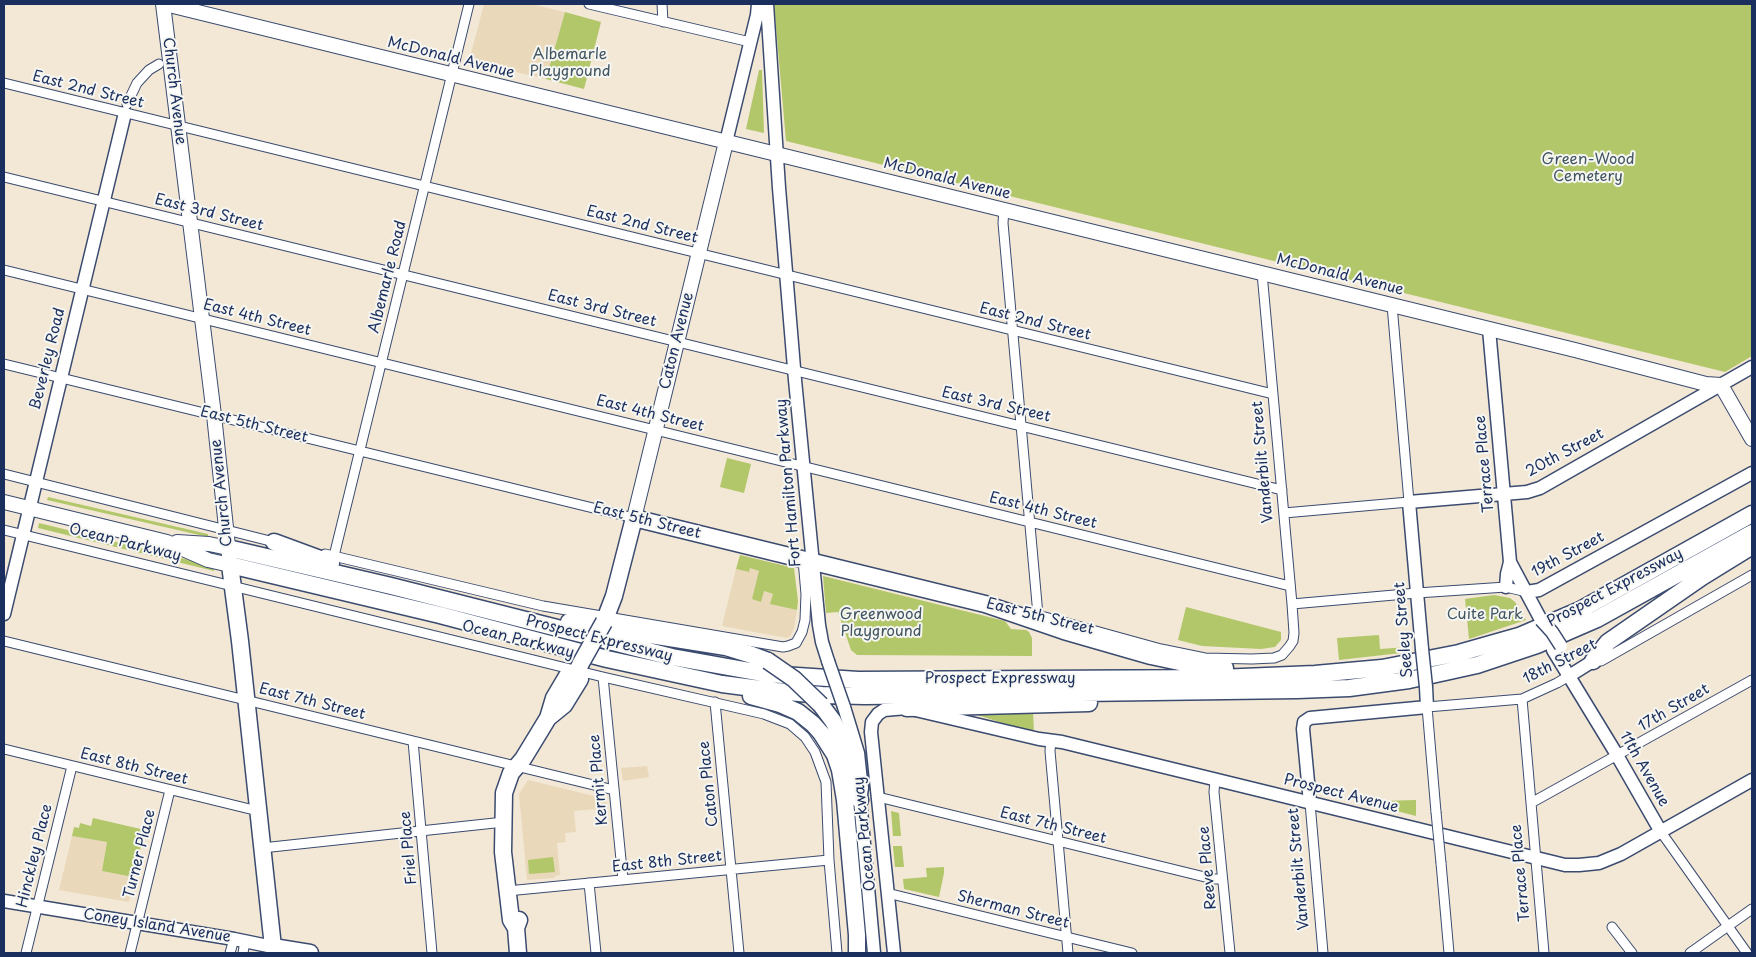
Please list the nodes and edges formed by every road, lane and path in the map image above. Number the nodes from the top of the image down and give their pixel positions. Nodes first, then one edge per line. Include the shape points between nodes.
1 (164, 4) edge
2 (469, 4) edge
3 (589, 4) edge
4 (662, 4) edge
5 (758, 4) edge
6 (766, 4) edge
7 (663, 22) junction
8 (750, 42) junction
9 (159, 64) dead end
10 (452, 74) junction
11 (4, 83) edge
12 (126, 108) junction
13 (178, 126) junction
14 (726, 142) junction
15 (776, 154) junction
16 (4, 176) edge
17 (424, 186) junction
18 (103, 201) junction
19 (1004, 210) junction
20 (190, 222) junction
21 (698, 253) junction
22 (4, 270) edge
23 (1262, 273) junction
24 (403, 275) junction
25 (786, 275) junction
26 (82, 289) junction
27 (1392, 305) junction
28 (201, 318) junction
29 (1490, 329) junction
30 (1013, 331) junction
31 (677, 342) junction
32 (381, 363) junction
33 (4, 364) edge
34 (1752, 367) edge
35 (795, 371) junction
36 (60, 378) junction
37 (1721, 385) junction
38 (1273, 394) junction
39 (214, 415) junction
40 (1022, 426) junction
41 (655, 430) junction
42 (1752, 439) edge
43 (359, 451) junction
44 (804, 466) junction
45 (1752, 472) edge
46 (4, 474) edge
47 (36, 482) junction
48 (1282, 490) junction
49 (1503, 494) junction
50 (4, 502) edge
51 (1409, 502) junction
52 (29, 508) junction
53 (1284, 513) junction
54 (1752, 514) edge
55 (634, 518) junction
56 (1030, 522) junction
57 (226, 529) junction
58 (4, 530) edge
59 (1752, 533) edge
60 (23, 535) junction
61 (167, 542) junction
62 (274, 542) junction
63 (1752, 546) edge
64 (228, 548) junction
65 (334, 556) junction
66 (807, 562) junction
67 (1510, 562) junction
68 (230, 565) junction
69 (1752, 575) edge
70 (233, 586) junction
71 (391, 586) junction
72 (1290, 586) junction
73 (1506, 587) junction
74 (1527, 592) junction
75 (1417, 593) junction
76 (986, 604) junction
77 (1292, 604) junction
78 (4, 614) edge
79 (500, 615) junction
80 (1038, 615) junction
81 (606, 619) junction
82 (4, 641) edge
83 (1289, 648) joint
84 (1593, 661) junction
85 (579, 667) junction
86 (1573, 674) junction
87 (1297, 675) junction
88 (604, 677) junction
89 (1752, 680) edge
90 (722, 684) junction
91 (1181, 692) junction
92 (1522, 699) junction
93 (246, 700) junction
94 (715, 702) junction
95 (1427, 707) junction
96 (907, 708) junction
97 (1304, 722) joint
98 (413, 741) junction
99 (1050, 741) junction
100 (4, 749) edge
101 (1618, 756) junction
102 (72, 766) junction
103 (517, 766) junction
104 (1215, 780) junction
105 (1752, 780) edge
106 (170, 790) junction
107 (614, 790) junction
108 (878, 798) junction
109 (860, 800) junction
110 (1310, 803) junction
111 (1531, 803) junction
112 (258, 811) junction
113 (504, 822) junction
114 (421, 831) junction
115 (1661, 832) junction
116 (1059, 842) junction
117 (262, 848) junction
118 (1536, 858) junction
119 (829, 860) junction
120 (731, 869) junction
121 (1222, 879) junction
122 (623, 880) junction
123 (589, 883) junction
124 (512, 890) junction
125 (887, 893) junction
126 (4, 901) edge
127 (37, 906) junction
128 (1752, 909) edge
129 (138, 923) junction
130 (1612, 927) dead end
131 (1728, 927) junction
132 (1067, 938) junction
133 (240, 945) edge
134 (274, 950) edge
135 (26, 953) edge
136 (130, 953) edge
137 (230, 953) edge
138 (310, 953) edge
139 (432, 953) edge
140 (518, 953) edge
141 (596, 953) edge
142 (739, 953) edge
143 (837, 953) edge
144 (857, 953) edge
145 (874, 953) edge
146 (894, 953) edge
147 (1068, 953) edge
148 (1132, 953) edge
149 (1230, 953) edge
150 (1323, 953) edge
151 (1449, 953) edge
152 (1544, 953) edge
153 (1632, 953) edge
154 (1690, 953) edge
155 (1747, 953) edge

1 - 10 main road, McDonald Avenue
1 - 13 main road, Church Avenue
2 - 10 street, Albemarle Road
3 - 7 street
4 - 7 street
5 - 8 street, Caton Avenue
6 - 15 street, Fort Hamilton Parkway
7 - 8 street
8 - 14 street, Caton Avenue
9 - 12 street, Beverley Road via 137,82
10 - 14 main road, McDonald Avenue
10 - 17 street, Albemarle Road
11 - 12 street, East 2nd Street
12 - 13 street, East 2nd Street
12 - 18 street, Beverley Road
13 - 17 street, East 2nd Street
13 - 20 main road, Church Avenue
14 - 15 main road, McDonald Avenue
14 - 21 main road, Caton Avenue
15 - 19 main road, McDonald Avenue
15 - 25 street, Fort Hamilton Parkway
16 - 18 street, East 3rd Street
17 - 21 street, East 2nd Street
17 - 24 street, Albemarle Road
18 - 20 street, East 3rd Street
18 - 26 street, Beverley Road
19 - 23 main road, McDonald Avenue
19 - 30 street
20 - 24 street, East 3rd Street
20 - 28 main road, Church Avenue
21 - 25 street, East 2nd Street
21 - 31 main road, Caton Avenue
22 - 26 street, East 4th Street
23 - 27 main road, McDonald Avenue
23 - 38 street, Vanderbilt Street
24 - 31 street, East 3rd Street
24 - 32 street, Albemarle Road
25 - 30 street, East 2nd Street
25 - 35 street, Fort Hamilton Parkway
26 - 28 street, East 4th Street
26 - 36 street, Beverley Road
27 - 29 main road, McDonald Avenue
27 - 51 street, Seeley Street
28 - 32 street, East 4th Street
28 - 39 main road, Church Avenue
29 - 37 main road, McDonald Avenue via 1706,384
29 - 49 street, Terrace Place
30 - 38 street, East 2nd Street
30 - 40 street
31 - 35 street, East 3rd Street
31 - 41 main road, Caton Avenue
32 - 41 street, East 4th Street
32 - 43 street, Albemarle Road
33 - 36 street, East 5th Street
34 - 37 street, 20th Street
35 - 40 street, East 3rd Street
35 - 44 street, Fort Hamilton Parkway
36 - 39 street, East 5th Street
36 - 47 street, Beverley Road
37 - 42 main road
37 - 49 street, 20th Street via 1540,488
38 - 48 street, Vanderbilt Street
39 - 43 street, East 5th Street
39 - 57 main road, Church Avenue
40 - 48 street, East 3rd Street
40 - 56 street
41 - 44 street, East 4th Street
41 - 55 main road, Caton Avenue
43 - 55 street, East 5th Street
43 - 65 street, Albemarle Road
44 - 56 street, East 4th Street
44 - 66 street, Fort Hamilton Parkway
45 - 74 street, 19th Street via 1541,589
46 - 47 street
47 - 52 street, Beverley Road
47 - 57 street
48 - 53 street, Vanderbilt Street
49 - 51 street, 20th Street
49 - 67 street, Terrace Place
50 - 52 main road, Ocean Parkway
51 - 53 street, 20th Street
51 - 75 street, Seeley Street
52 - 60 street, Beverley Road
52 - 61 main road, Ocean Parkway
53 - 72 street, Vanderbilt Street
54 - 87 highway, Prospect Expressway via 1580,610 1519,636 1459,653 1382,668
55 - 66 highway, East 5th Street
55 - 81 highway, Caton Avenue
56 - 72 street, East 4th Street
56 - 80 street
57 - 62 street
57 - 64 main road, Church Avenue
58 - 60 street, Ocean Parkway
59 - 91 highway, Prospect Expressway via 1597,619 1538,645 1477,665 1409,680 1349,688
60 - 70 street, Ocean Parkway
60 - 78 street, Beverley Road
61 - 64 main road, Ocean Parkway
61 - 68 main road, Ocean Parkway via 208,560
62 - 65 street
62 - 71 highway via 377,576
63 - 84 highway via 1608,642
64 - 68 main road, Church Avenue
64 - 71 highway, Prospect Expressway
65 - 81 street
66 - 76 highway, East 5th Street
66 - 81 street via 805,620 800,637 788,646
66 - 109 street, Fort Hamilton Parkway, bridge via 822,642 858,753 862,788
67 - 73 street
67 - 74 street, Terrace Place
68 - 70 highway, Church Avenue
68 - 90 highway, Prospect Expressway via 607,659
69 - 84 street, 18th Street via 1601,661
70 - 85 street, Ocean Parkway
70 - 93 highway, Church Avenue
71 - 79 highway, Prospect Expressway
72 - 77 street, Vanderbilt Street
73 - 74 street, 19th Street
73 - 75 street, 19th Street
74 - 86 street, 11th Avenue, bridge
75 - 77 street, 19th Street
75 - 95 street, Seeley Street, bridge
76 - 80 street, East 5th Street
76 - 87 highway via 1151,656 1198,666
77 - 83 street, Vanderbilt Street via 1294,632
79 - 87 highway, Prospect Expressway via 672,658 767,674 858,680
79 - 109 highway, bridge via 529,613 578,624 726,647 768,661 794,679 821,705 832,721 844,743
80 - 83 street, East 5th Street via 1205,658 1274,658
81 - 85 highway, Caton Avenue, bridge
82 - 93 street, East 7th Street
84 - 86 street, 18th Street
85 - 88 street, Ocean Parkway
85 - 103 highway, Caton Avenue via 580,679 564,705 548,718
86 - 92 street, 18th Street
86 - 101 street, 11th Avenue
88 - 94 street, Ocean Parkway
88 - 107 street, Kermit Place
89 - 101 street, 17th Street
90 - 91 highway, Prospect Expressway via 864,696
90 - 144 highway via 798,712 821,733 835,755 843,783
91 - 96 highway via 1130,701
92 - 95 street, 18th Street
92 - 111 street, Terrace Place
93 - 98 street, East 7th Street
93 - 112 highway, Church Avenue
94 - 119 street, Ocean Parkway via 774,717 805,736 820,762 826,782
94 - 120 street, Caton Place
95 - 97 street, 18th Street via 1310,718
95 - 151 street, Seeley Street, bridge
96 - 99 street, Prospect Avenue
96 - 108 street, Ocean Parkway via 884,710 872,722
97 - 110 street, Vanderbilt Street via 1302,729
98 - 103 street, East 7th Street
98 - 114 street, Friel Place
99 - 104 street, Prospect Avenue
99 - 116 street
100 - 102 street, East 8th Street
101 - 111 street, 17th Street
101 - 115 street, 11th Avenue
102 - 106 street, East 8th Street
102 - 127 street, Hinckley Place
103 - 107 street, East 7th Street
103 - 113 highway, Caton Avenue via 504,794
104 - 110 street, Prospect Avenue
104 - 121 street, Reeve Place
105 - 115 street, Prospect Avenue
106 - 112 street, East 8th Street
106 - 129 street, Turner Place
107 - 122 street, Kermit Place
108 - 116 street, East 7th Street
108 - 125 street, Ocean Parkway
109 - 145 street, Fort Hamilton Parkway
110 - 118 street, Prospect Avenue
110 - 150 street, Vanderbilt Street
111 - 118 street, Terrace Place
112 - 117 highway, Church Avenue
113 - 114 street
113 - 124 highway, Caton Avenue via 503,852
114 - 117 street
114 - 139 street, Friel Place
115 - 118 street, Prospect Avenue via 1599,863 1574,865
115 - 131 street, 11th Avenue
116 - 121 street, East 7th Street via 1214,880
116 - 132 street
117 - 134 highway, Church Avenue
118 - 152 street, Terrace Place
119 - 120 street, East 8th Street
119 - 143 street, Ocean Parkway
120 - 122 street, East 8th Street
120 - 142 street, Caton Place
121 - 149 street, Reeve Place
122 - 123 street, East 8th Street
123 - 124 street, East 8th Street
123 - 141 street
124 - 140 highway, Caton Avenue via 510,920 516,928
125 - 132 street, Sherman Street
125 - 146 street, Ocean Parkway
126 - 127 street, Coney Island Avenue
127 - 129 street, Coney Island Avenue
127 - 135 street, Hinckley Place
128 - 131 street
129 - 133 street, Coney Island Avenue
129 - 136 street, Turner Place
130 - 153 street
131 - 154 street
131 - 155 street, 11th Avenue
132 - 147 street
132 - 148 street, Sherman Street
133 - 134 street, Coney Island Avenue
133 - 137 street
134 - 138 highway, Coney Island Avenue

